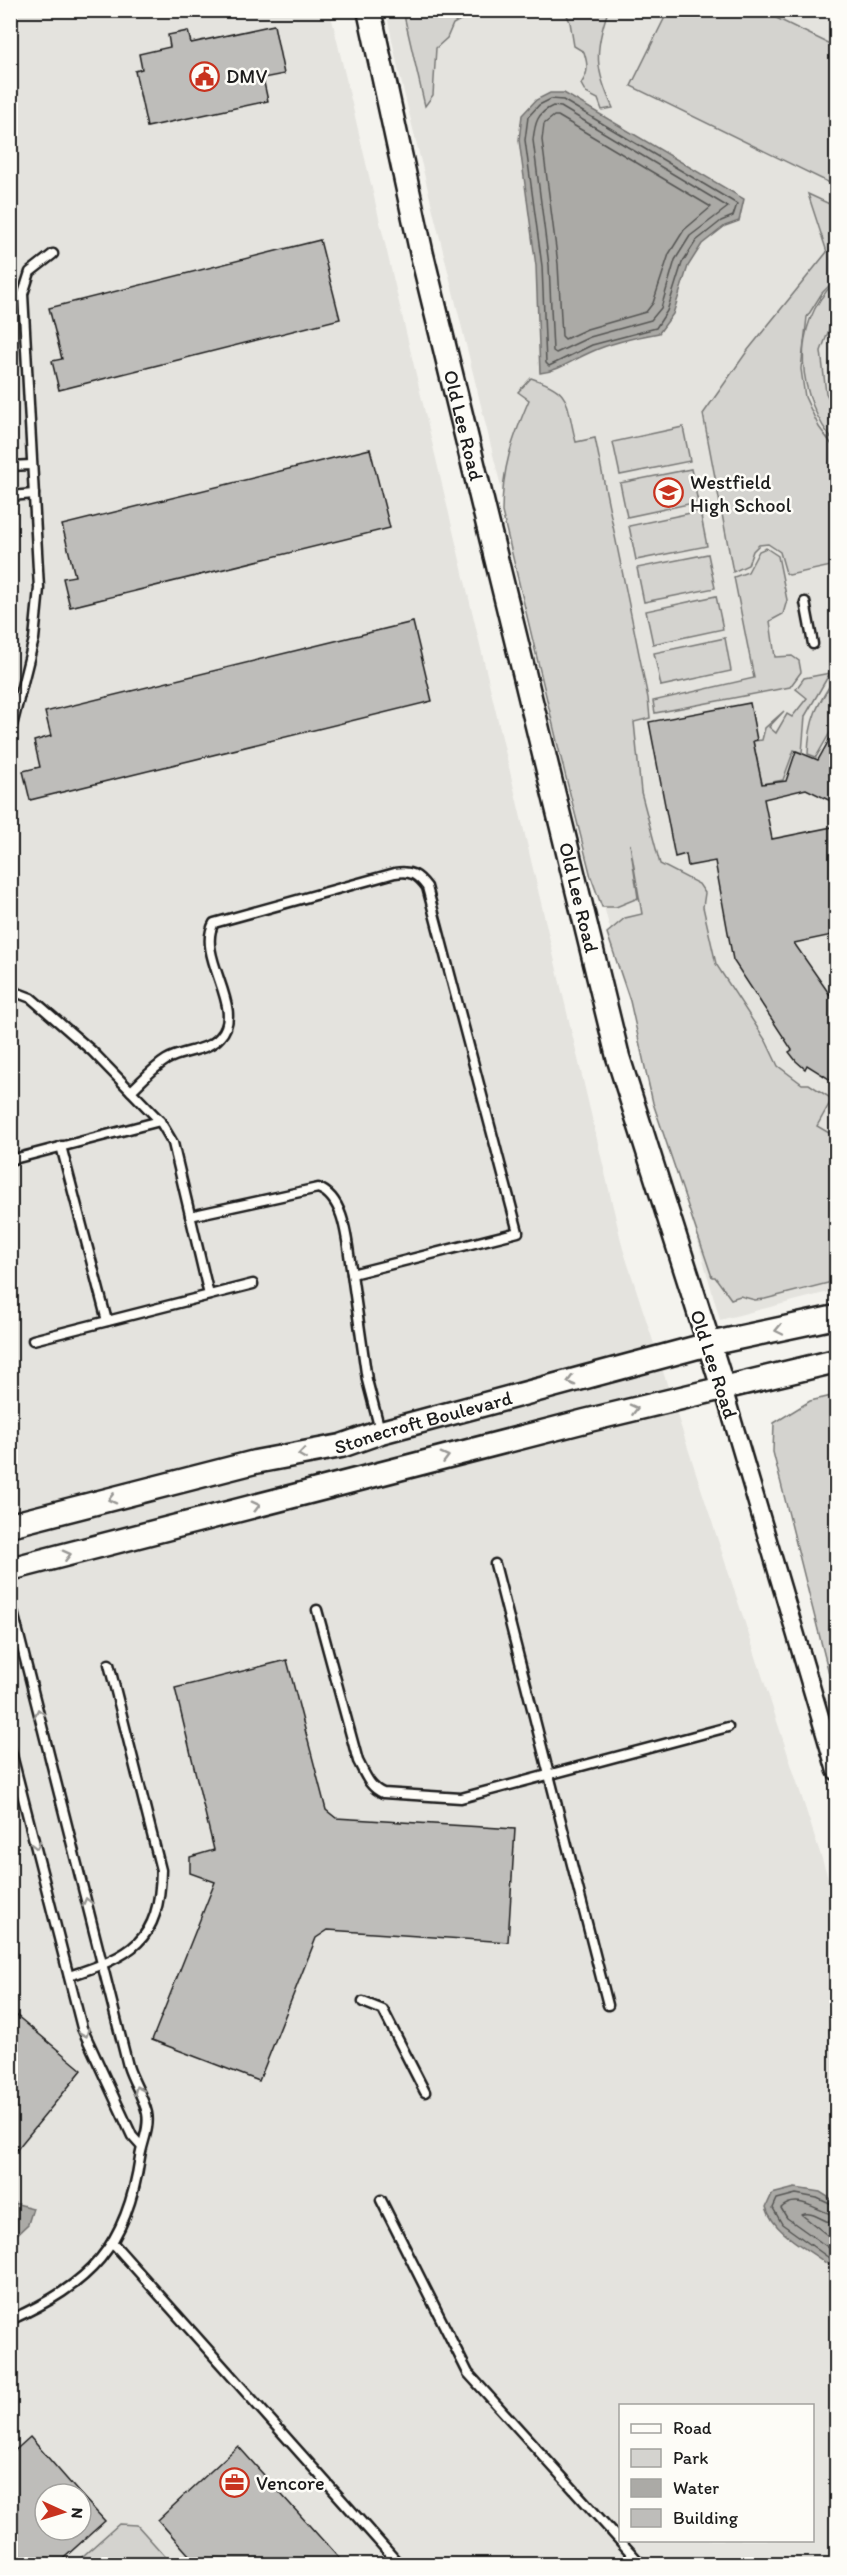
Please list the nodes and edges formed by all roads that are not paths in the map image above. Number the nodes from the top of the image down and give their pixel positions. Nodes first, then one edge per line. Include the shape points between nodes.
1 (369, 10) edge
2 (53, 254) dead end
3 (31, 465) junction
4 (10, 466) edge
5 (34, 494) junction
6 (10, 496) edge
7 (805, 602) dead end
8 (813, 644) dead end
9 (10, 734) edge
10 (10, 990) edge
11 (130, 1090) junction
12 (160, 1120) junction
13 (61, 1146) junction
14 (10, 1160) edge
15 (190, 1215) junction
16 (352, 1274) junction
17 (253, 1284) dead end
18 (209, 1295) junction
19 (837, 1317) edge
20 (107, 1321) junction
21 (33, 1340) dead end
22 (709, 1344) junction
23 (837, 1361) edge
24 (723, 1388) junction
25 (381, 1432) junction
26 (10, 1525) edge
27 (495, 1564) dead end
28 (10, 1569) edge
29 (10, 1600) edge
30 (317, 1610) dead end
31 (109, 1664) dead end
32 (728, 1727) dead end
33 (10, 1748) edge
34 (837, 1772) edge
35 (549, 1773) junction
36 (103, 1965) junction
37 (69, 1976) junction
38 (363, 2002) dead end
39 (609, 2006) dead end
40 (425, 2092) dead end
41 (141, 2146) junction
42 (381, 2200) dead end
43 (112, 2242) junction
44 (10, 2320) edge
45 (619, 2541) edge
46 (620, 2542) edge
47 (399, 2565) edge
48 (641, 2565) edge

1 - 22 main road, Old Lee Road via 422,255 618,1057
2 - 3 lane via 30,272 23,294
3 - 4 lane
3 - 5 lane
5 - 6 lane
5 - 9 lane via 39,588 34,639
7 - 8 lane
10 - 11 lane via 31,998
11 - 12 lane
11 - 16 lane via 166,1060 213,1044 227,1027 228,1012 209,939 214,923 395,873 407,871 418,876 427,887 518,1232
12 - 13 lane
12 - 15 lane via 173,1143
13 - 14 lane
13 - 20 lane
15 - 16 lane via 318,1188 328,1192 338,1205
15 - 18 lane
16 - 25 lane via 367,1380
17 - 18 lane
18 - 20 lane
19 -> 22 main road, Stonecroft Boulevard
20 - 21 lane
22 - 24 main road, Old Lee Road
22 -> 25 main road, Stonecroft Boulevard
23 - 24 main road, Stonecroft Boulevard
28 -> 24 main road, Stonecroft Boulevard
24 - 34 street, Old Lee Road
25 -> 26 main road, Stonecroft Boulevard via 341,1446 255,1462
27 - 35 lane
36 -> 29 lane
30 - 35 lane via 358,1761 375,1789 383,1793 461,1798
31 - 36 lane via 161,1882 144,1938 135,1948
32 - 35 lane
33 -> 37 lane
35 - 39 lane
36 - 37 lane
41 -> 36 lane via 147,2131 147,2114 128,2066
37 -> 41 lane via 82,2028 132,2136
38 - 40 lane via 383,2010
41 - 43 lane via 133,2196
42 - 45 lane via 468,2373
43 - 44 lane via 93,2269 63,2293
43 - 47 lane
46 - 48 lane

